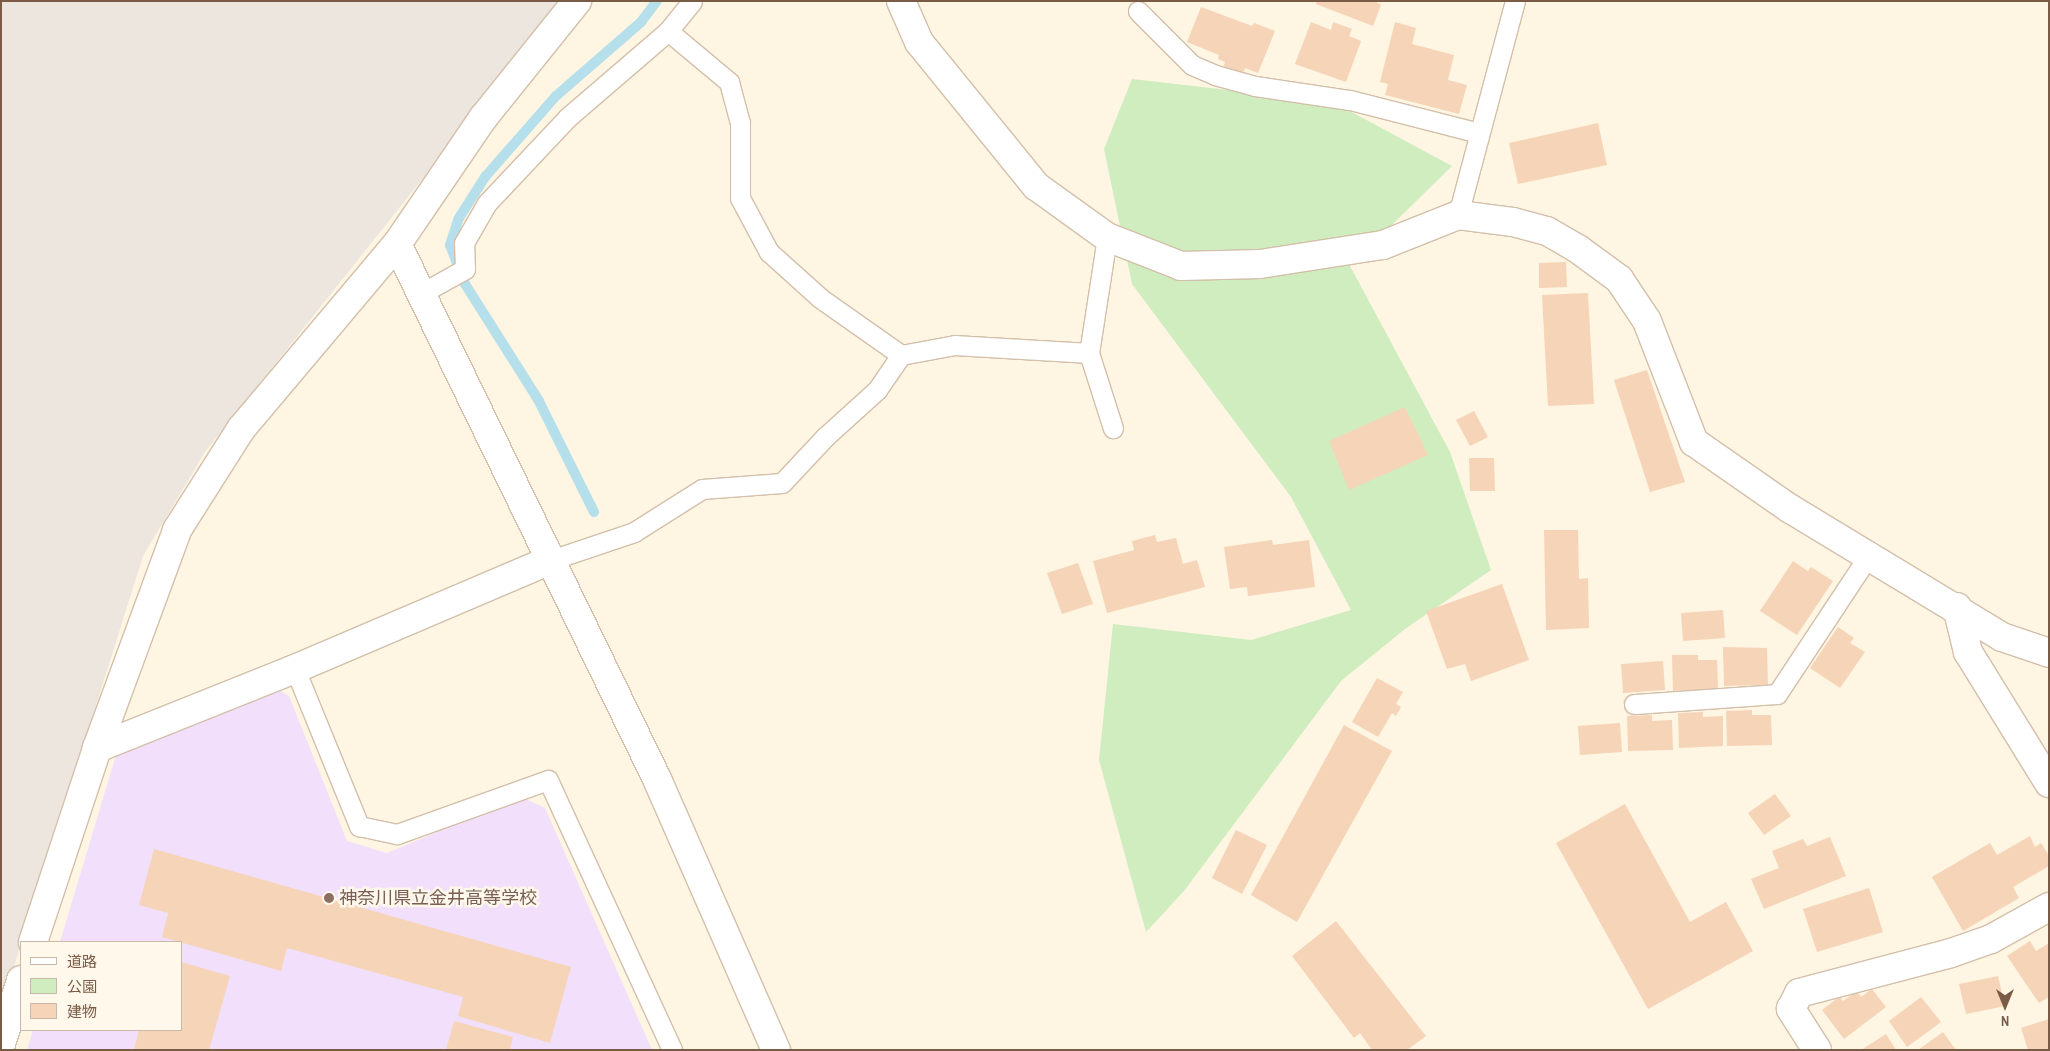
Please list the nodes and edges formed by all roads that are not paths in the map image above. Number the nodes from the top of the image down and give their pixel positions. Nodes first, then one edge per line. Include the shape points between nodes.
1 (577, 1) edge
2 (692, 1) edge
3 (901, 1) edge
4 (1515, 1) edge
5 (1138, 11) dead end
6 (668, 31) junction
7 (1479, 133) junction
8 (1458, 216) junction
9 (1107, 237) junction
10 (397, 244) junction
11 (422, 293) junction
12 (1089, 353) junction
13 (900, 354) junction
14 (1113, 428) dead end
15 (1869, 554) junction
16 (551, 560) junction
17 (1956, 607) junction
18 (2049, 653) edge
19 (295, 669) junction
20 (1634, 704) dead end
21 (97, 748) junction
22 (2049, 783) edge
23 (2049, 907) edge
24 (33, 941) edge
25 (20, 983) edge
26 (1, 1044) edge
27 (672, 1050) edge
28 (776, 1050) edge
29 (1817, 1050) edge

1 - 10 street via 483,118
2 - 6 lane
3 - 9 street via 919,42 1036,186
4 - 7 lane
5 - 7 lane via 1192,65 1215,75 1255,86 1350,100
6 - 11 lane via 567,118 487,203 464,243 465,270
6 - 13 lane via 730,82 740,123 740,198 769,252 820,298
7 - 8 lane
8 - 9 street via 1383,245 1260,264 1181,266
8 - 15 street via 1513,222 1547,231 1619,279 1647,321 1694,442 1789,508
9 - 12 lane
10 - 11 street
10 - 21 street via 241,429 176,530
11 - 16 street
12 - 13 lane via 955,344
12 - 14 lane
13 - 16 lane via 878,390 825,437 782,483 702,489 634,532
15 - 17 street
15 - 20 lane via 1777,694
16 - 19 street
16 - 28 street via 657,779
17 - 18 street via 2002,637
17 - 22 street via 1968,652
19 - 21 street
19 - 27 lane via 359,826 397,834 548,780
21 - 24 street
23 - 29 street via 1991,939 1799,993 1791,1008
25 - 26 street

